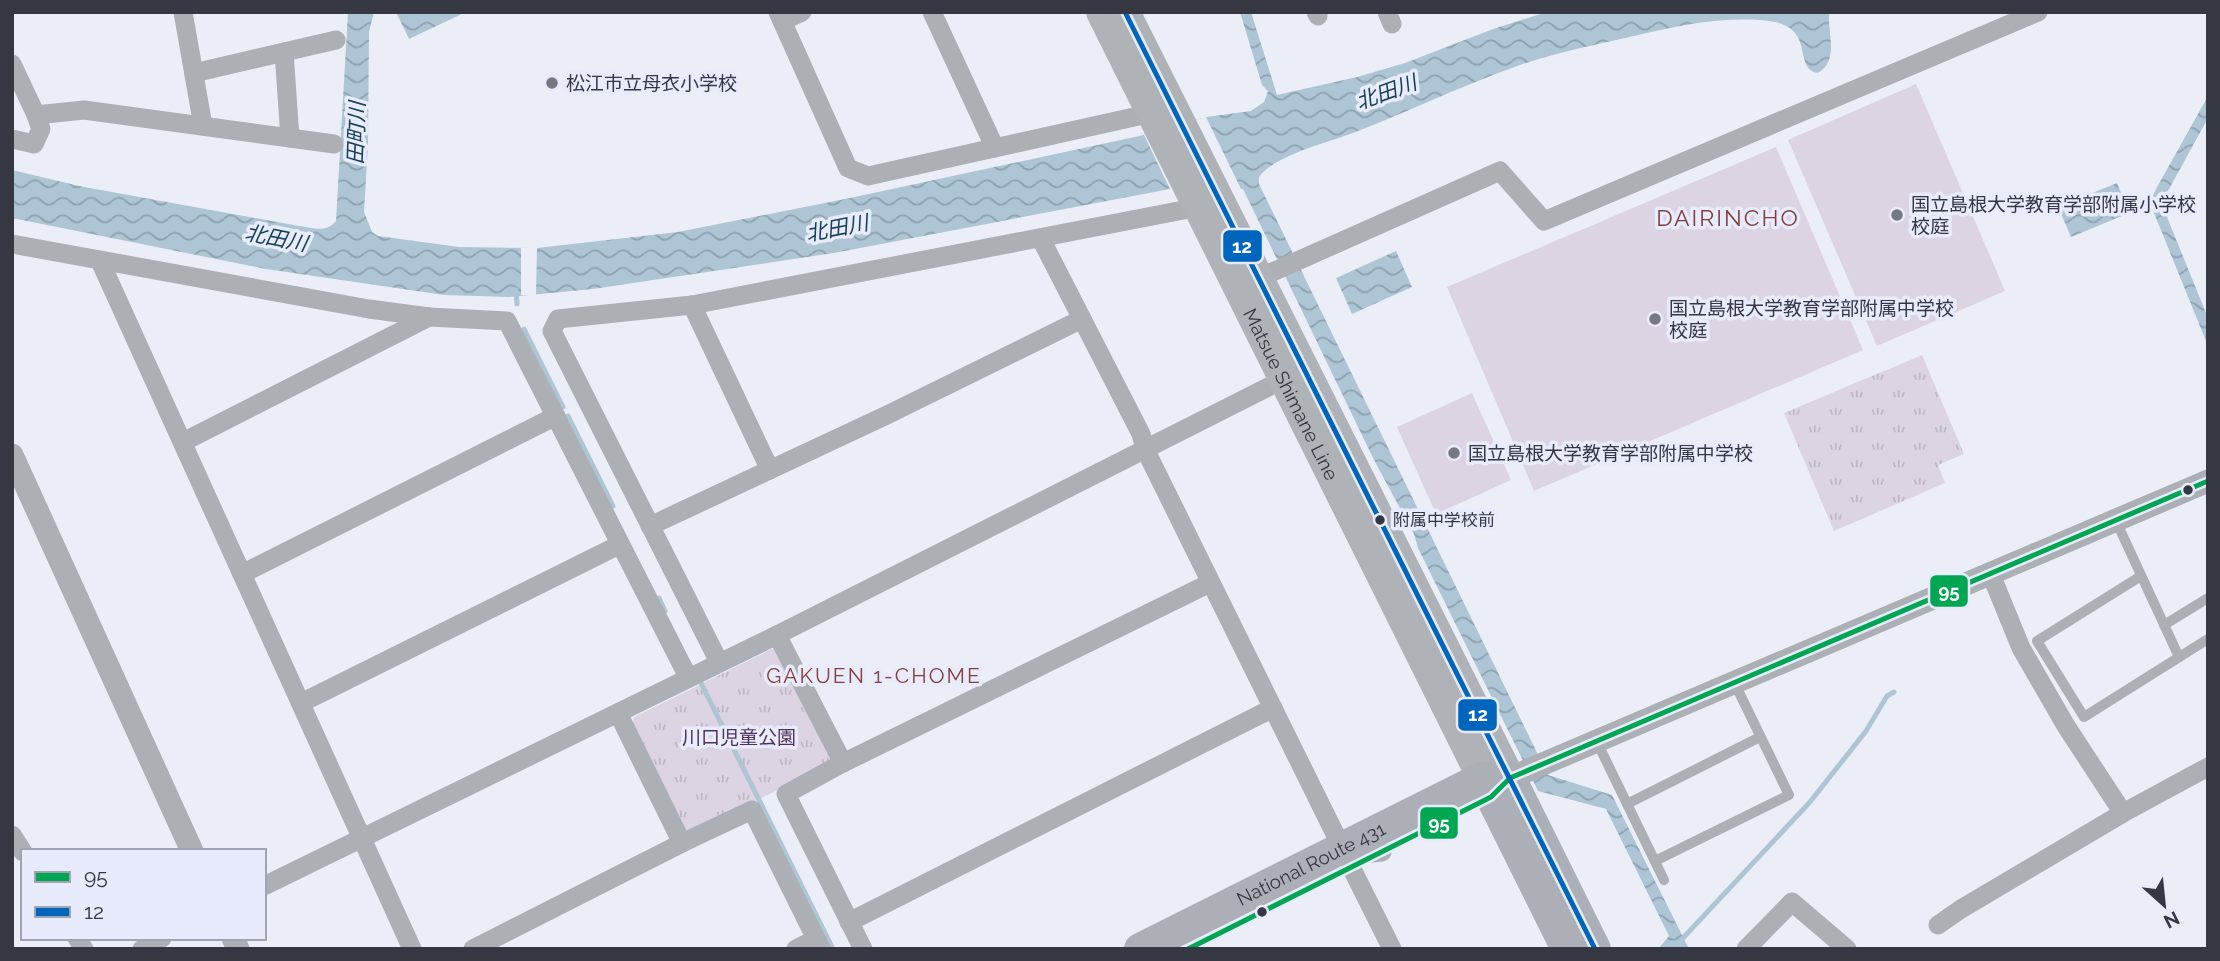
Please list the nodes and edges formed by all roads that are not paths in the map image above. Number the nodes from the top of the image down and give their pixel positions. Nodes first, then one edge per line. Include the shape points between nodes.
1 (183, 12) edge
2 (802, 12) edge
3 (933, 12) edge
4 (1101, 12) edge
5 (1125, 12) edge
6 (2038, 12) edge
7 (780, 17) edge
8 (336, 40) dead end
9 (284, 52) junction
10 (12, 64) edge
11 (194, 73) junction
12 (36, 115) junction
13 (1163, 118) junction
14 (203, 126) junction
15 (290, 138) junction
16 (12, 139) edge
17 (334, 144) dead end
18 (995, 148) junction
19 (1202, 198) junction
20 (1041, 239) junction
21 (12, 244) edge
22 (100, 261) junction
23 (1278, 269) junction
24 (692, 305) junction
25 (429, 317) junction
26 (1082, 319) junction
27 (1284, 379) junction
28 (556, 416) junction
29 (183, 443) junction
30 (1145, 449) junction
31 (12, 455) edge
32 (770, 470) junction
33 (2208, 481) edge
34 (2115, 520) junction
35 (650, 526) junction
36 (619, 545) junction
37 (1990, 572) junction
38 (242, 574) junction
39 (2141, 576) junction
40 (1210, 583) junction
41 (2208, 598) edge
42 (2164, 625) junction
43 (777, 635) junction
44 (2208, 639) edge
45 (2179, 657) junction
46 (700, 671) junction
47 (1734, 682) junction
48 (301, 703) junction
49 (1273, 708) junction
50 (618, 713) junction
51 (1760, 737) junction
52 (1595, 740) junction
53 (843, 763) junction
54 (2208, 766) edge
55 (1494, 784) junction
56 (1627, 804) junction
57 (2123, 813) junction
58 (362, 839) junction
59 (681, 843) junction
60 (191, 849) edge
61 (1347, 858) junction
62 (1656, 861) junction
63 (1664, 880) dead end
64 (266, 886) edge
65 (849, 922) junction
66 (1938, 925) dead end
67 (158, 940) edge
68 (819, 944) edge
69 (142, 949) edge
70 (412, 949) edge
71 (473, 949) edge
72 (796, 949) edge
73 (863, 949) edge
74 (1140, 949) edge
75 (1188, 949) edge
76 (1392, 949) edge
77 (1567, 949) edge
78 (1595, 949) edge
79 (1746, 949) edge
80 (1847, 949) edge

1 - 11 street
2 - 7 street
3 - 18 street
4 - 13 main road, Matsue Shimane Line
5 - 13 main road, Matsue Shimane Line
6 - 23 street via 1544,220 1500,171
7 - 18 street via 848,168 867,176
8 - 9 street
9 - 11 street
9 - 15 street
10 - 12 street
11 - 14 street
12 - 14 street via 84,110
12 - 16 street via 41,129 34,144
13 - 18 street
13 - 19 main road, Matsue Shimane Line
14 - 15 street
15 - 17 street
19 - 20 street
19 - 23 main road, Matsue Shimane Line
19 - 27 main road, Matsue Shimane Line
20 - 24 street
20 - 26 street
21 - 22 street
22 - 25 street
22 - 29 street
23 - 55 main road, Matsue Shimane Line
24 - 32 street
24 - 35 street via 558,319 552,331
25 - 28 street via 507,321
25 - 29 street
26 - 30 street
26 - 32 street
27 - 30 street
27 - 55 main road, Matsue Shimane Line
28 - 36 street
28 - 38 street
29 - 38 street
30 - 40 street
30 - 43 street
31 - 60 street
32 - 35 street
33 - 34 street
34 - 37 street
34 - 39 lane
35 - 46 street
36 - 46 street
36 - 48 street
37 - 47 street
37 - 57 street via 2021,648
38 - 48 street
39 - 42 lane
39 - 45 lane via 2037,641 2084,717
40 - 49 street
40 - 53 street
41 - 42 lane
42 - 45 lane
43 - 46 street
43 - 53 street
44 - 45 lane
46 - 50 street
47 - 51 lane
47 - 52 street
48 - 58 street
49 - 61 street
49 - 65 street
50 - 58 street
50 - 59 street
51 - 56 lane
51 - 62 lane via 1788,796
52 - 55 street
52 - 56 lane
53 - 65 street via 786,794
54 - 57 street
55 - 61 highway, National Route 431
55 - 61 highway, National Route 431 via 1382,852
55 - 77 highway
55 - 78 highway
56 - 62 lane
57 - 66 street
58 - 64 street
58 - 70 street
59 - 68 street via 752,810
59 - 71 street
61 - 74 highway, National Route 431
61 - 75 highway, National Route 431
61 - 76 street
62 - 63 lane
65 - 73 street
67 - 69 street
68 - 72 street
79 - 80 street via 1792,902

